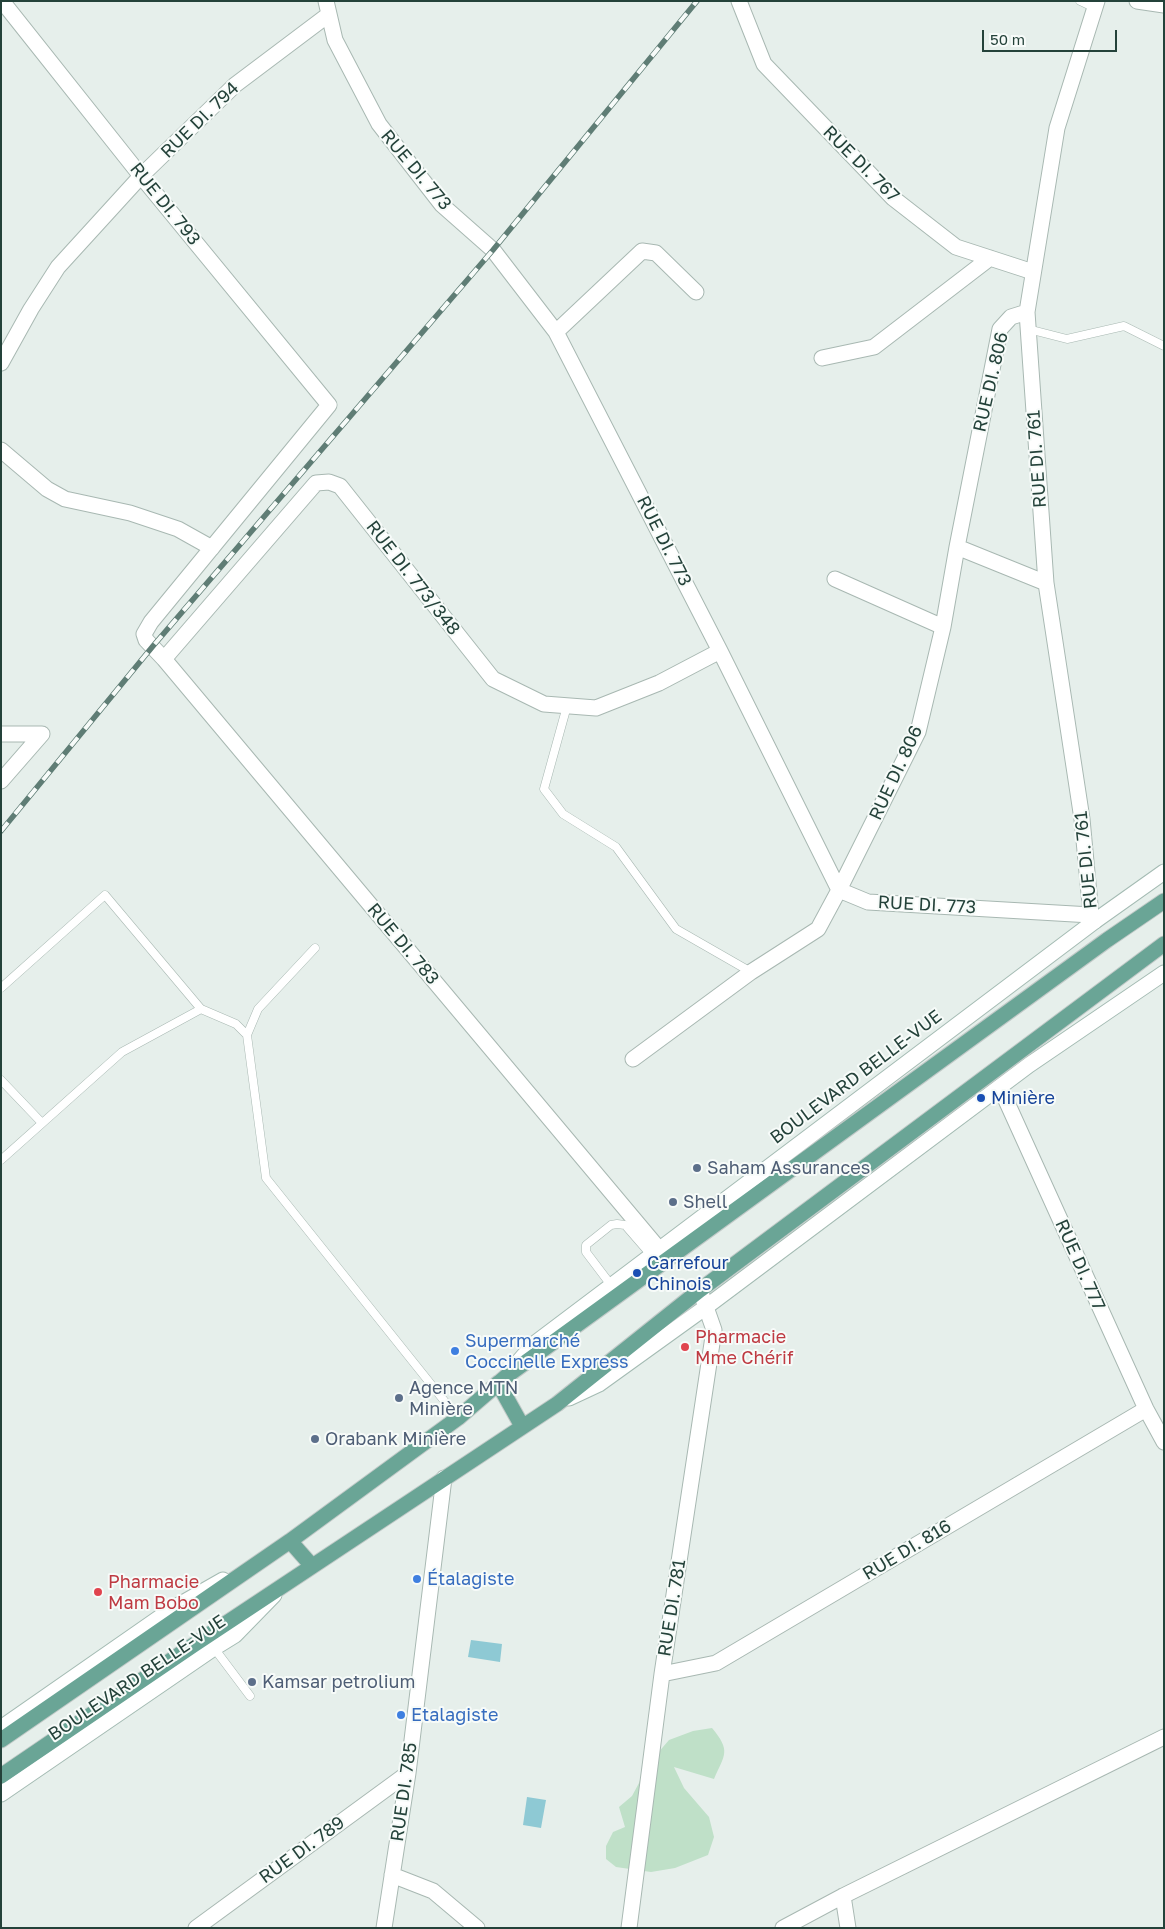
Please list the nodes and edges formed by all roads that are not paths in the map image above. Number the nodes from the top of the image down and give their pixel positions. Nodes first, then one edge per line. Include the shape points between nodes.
1 (2, 1) edge
2 (739, 1) edge
3 (1080, 1) edge
4 (1138, 1) edge
5 (1096, 4) edge
6 (1164, 5) edge
7 (327, 8) edge
8 (141, 176) junction
9 (990, 258) junction
10 (1033, 272) junction
11 (696, 292) dead end
12 (1027, 312) junction
13 (1028, 330) junction
14 (556, 332) junction
15 (1164, 346) edge
16 (822, 358) dead end
17 (1, 363) edge
18 (1, 450) edge
19 (956, 547) junction
20 (212, 548) junction
21 (835, 579) dead end
22 (1046, 583) junction
23 (943, 626) junction
24 (720, 651) junction
25 (164, 659) junction
26 (567, 706) junction
27 (1, 734) edge
28 (1, 781) edge
29 (1164, 872) edge
30 (839, 890) junction
31 (1164, 901) edge
32 (1093, 918) junction
33 (1164, 944) edge
34 (315, 948) dead end
35 (751, 972) junction
36 (1164, 973) edge
37 (1, 988) edge
38 (201, 1009) junction
39 (247, 1034) junction
40 (633, 1059) dead end
41 (1, 1080) edge
42 (1000, 1087) junction
43 (42, 1123) junction
44 (1, 1160) edge
45 (655, 1252) junction
46 (611, 1285) junction
47 (700, 1290) junction
48 (706, 1307) junction
49 (503, 1379) junction
50 (557, 1404) junction
51 (1146, 1409) junction
52 (458, 1418) junction
53 (522, 1426) junction
54 (1164, 1442) edge
55 (444, 1478) junction
56 (284, 1545) junction
57 (312, 1566) junction
58 (286, 1583) junction
59 (214, 1648) junction
60 (662, 1674) junction
61 (250, 1696) dead end
62 (1, 1728) edge
63 (1164, 1737) edge
64 (1, 1740) edge
65 (408, 1773) junction
66 (1, 1776) edge
67 (1, 1794) edge
68 (392, 1875) junction
69 (843, 1896) junction
70 (196, 1928) edge
71 (384, 1928) edge
72 (477, 1928) edge
73 (629, 1928) edge
74 (783, 1928) edge
75 (848, 1928) edge

1 - 8 street, RUE DI. 793
2 - 9 street, RUE DI. 767 via 764,64 893,198 956,247
3 - 5 lane
4 - 6 street
5 - 10 street, RUE DI. 761 via 1057,128
7 - 8 street, RUE DI. 794 via 235,85
7 - 14 street, RUE DI. 773 via 335,40 379,124 442,205 493,250
8 - 17 street, RUE DI. 794 via 58,267 30,309
8 - 20 street, RUE DI. 793 via 330,405
9 - 10 street, RUE DI. 767
9 - 16 street via 874,347
10 - 12 street, RUE DI. 761
11 - 14 street via 656,253 642,251
12 - 13 street, RUE DI. 761
12 - 19 street, RUE DI. 806 via 1011,317 1000,329
13 - 15 lane via 1067,339 1124,326
13 - 22 street, RUE DI. 761
14 - 24 street, RUE DI. 773
18 - 20 street via 47,489 65,499 130,513 178,529
19 - 22 street
19 - 23 street, RUE DI. 806
20 - 25 street, RUE DI. 783 via 144,634
21 - 23 street
22 - 32 street, RUE DI. 761 via 1082,819
23 - 30 street, RUE DI. 806 via 918,732
24 - 26 street, RUE DI. 773/348 via 659,684 596,708
24 - 30 street, RUE DI. 773
25 - 26 street, RUE DI. 773/348 via 316,483 329,482 340,486 493,679 544,704
25 - 45 street, RUE DI. 783
26 - 35 lane via 544,789 563,814 616,847 676,929
27 - 28 street via 42,734
29 - 32 street, BOULEVARD BELLE-VUE
30 - 32 street, RUE DI. 773 via 868,902
30 - 35 street, RUE DI. 806 via 818,929
31 - 49 main road, BOULEVARD BELLE-VUE
32 - 45 street, BOULEVARD BELLE-VUE
33 - 47 main road, BOULEVARD BELLE-VUE
34 - 39 lane via 258,1009
35 - 40 street, RUE DI. 806
36 - 42 street, BOULEVARD BELLE-VUE
37 - 38 lane via 104,895
38 - 39 lane via 236,1024
38 - 43 lane via 122,1052
39 - 52 lane via 266,1178
41 - 43 lane
42 - 48 street, BOULEVARD BELLE-VUE
42 - 51 street, RUE DI. 777
43 - 44 lane
45 - 46 street, BOULEVARD BELLE-VUE
45 - 46 lane via 625,1225 611,1225 589,1241 586,1252
46 - 49 street, BOULEVARD BELLE-VUE via 534,1344
47 - 48 street, RUE DI. 781
47 - 50 main road, BOULEVARD BELLE-VUE
48 - 50 street, BOULEVARD BELLE-VUE via 599,1384
48 - 60 street, RUE DI. 781 via 714,1330
49 - 52 main road, BOULEVARD BELLE-VUE
49 - 53 main road
50 - 53 main road, BOULEVARD BELLE-VUE
51 - 54 street, RUE DI. 777
51 - 60 street, RUE DI. 816 via 716,1662
52 - 56 main road, BOULEVARD BELLE-VUE
53 - 55 main road, BOULEVARD BELLE-VUE
55 - 57 main road, BOULEVARD BELLE-VUE
55 - 65 street, RUE DI. 785
56 - 57 main road
56 - 62 street, BOULEVARD BELLE-VUE via 172,1609
56 - 64 main road, BOULEVARD BELLE-VUE
57 - 58 main road, BOULEVARD BELLE-VUE
58 - 59 street, BOULEVARD BELLE-VUE via 236,1635
58 - 66 main road, BOULEVARD BELLE-VUE
59 - 61 lane
59 - 67 street, BOULEVARD BELLE-VUE
60 - 73 street, RUE DI. 781
63 - 69 street
65 - 68 street, RUE DI. 785
65 - 70 street, RUE DI. 789
68 - 71 street, RUE DI. 785
68 - 72 street via 434,1892
69 - 74 street
69 - 75 street

